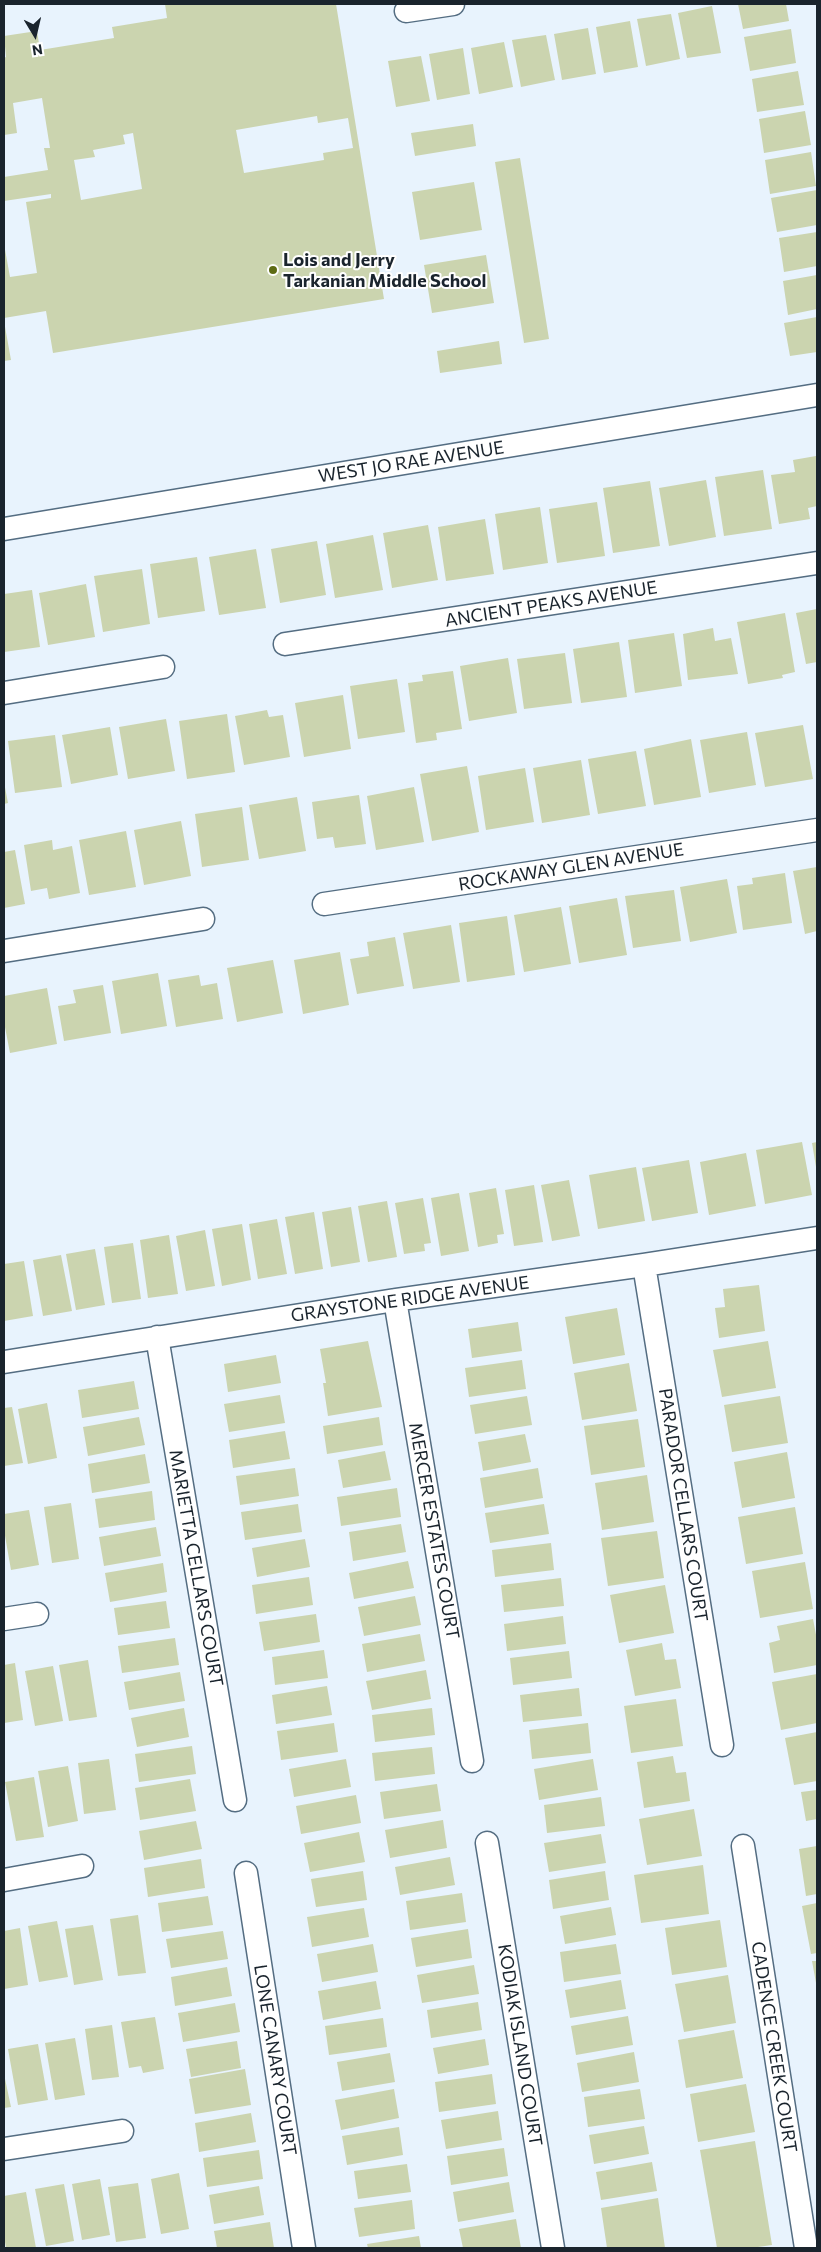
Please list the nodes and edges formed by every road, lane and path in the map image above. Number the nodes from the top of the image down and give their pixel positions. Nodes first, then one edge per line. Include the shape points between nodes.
1 (453, 4) edge
2 (406, 11) dead end
3 (817, 395) edge
4 (4, 529) edge
5 (817, 563) edge
6 (285, 644) dead end
7 (163, 667) dead end
8 (4, 693) edge
9 (817, 830) edge
10 (324, 904) dead end
11 (203, 919) dead end
12 (4, 951) edge
13 (817, 1238) edge
14 (644, 1265) junction
15 (395, 1300) junction
16 (157, 1337) junction
17 (4, 1362) edge
18 (38, 1614) dead end
19 (4, 1619) edge
20 (722, 1745) dead end
21 (472, 1761) dead end
22 (235, 1800) dead end
23 (487, 1842) dead end
24 (743, 1846) dead end
25 (82, 1866) dead end
26 (246, 1872) dead end
27 (4, 1880) edge
28 (122, 2131) dead end
29 (4, 2149) edge
30 (304, 2248) edge
31 (553, 2248) edge
32 (806, 2248) edge

1 - 2 street
3 - 4 street, WEST JO RAE AVENUE
5 - 6 street, ANCIENT PEAKS AVENUE
7 - 8 street
9 - 10 street, ROCKAWAY GLEN AVENUE
11 - 12 street
13 - 14 street, GRAYSTONE RIDGE AVENUE
14 - 15 street, GRAYSTONE RIDGE AVENUE
14 - 20 street, PARADOR CELLARS COURT
15 - 16 street, GRAYSTONE RIDGE AVENUE
15 - 21 street, MERCER ESTATES COURT
16 - 17 street, GRAYSTONE RIDGE AVENUE
16 - 22 street, MARIETTA CELLARS COURT
18 - 19 street
23 - 31 street, KODIAK ISLAND COURT
24 - 32 street, CADENCE CREEK COURT
25 - 27 street
26 - 30 street, LONE CANARY COURT
28 - 29 street

